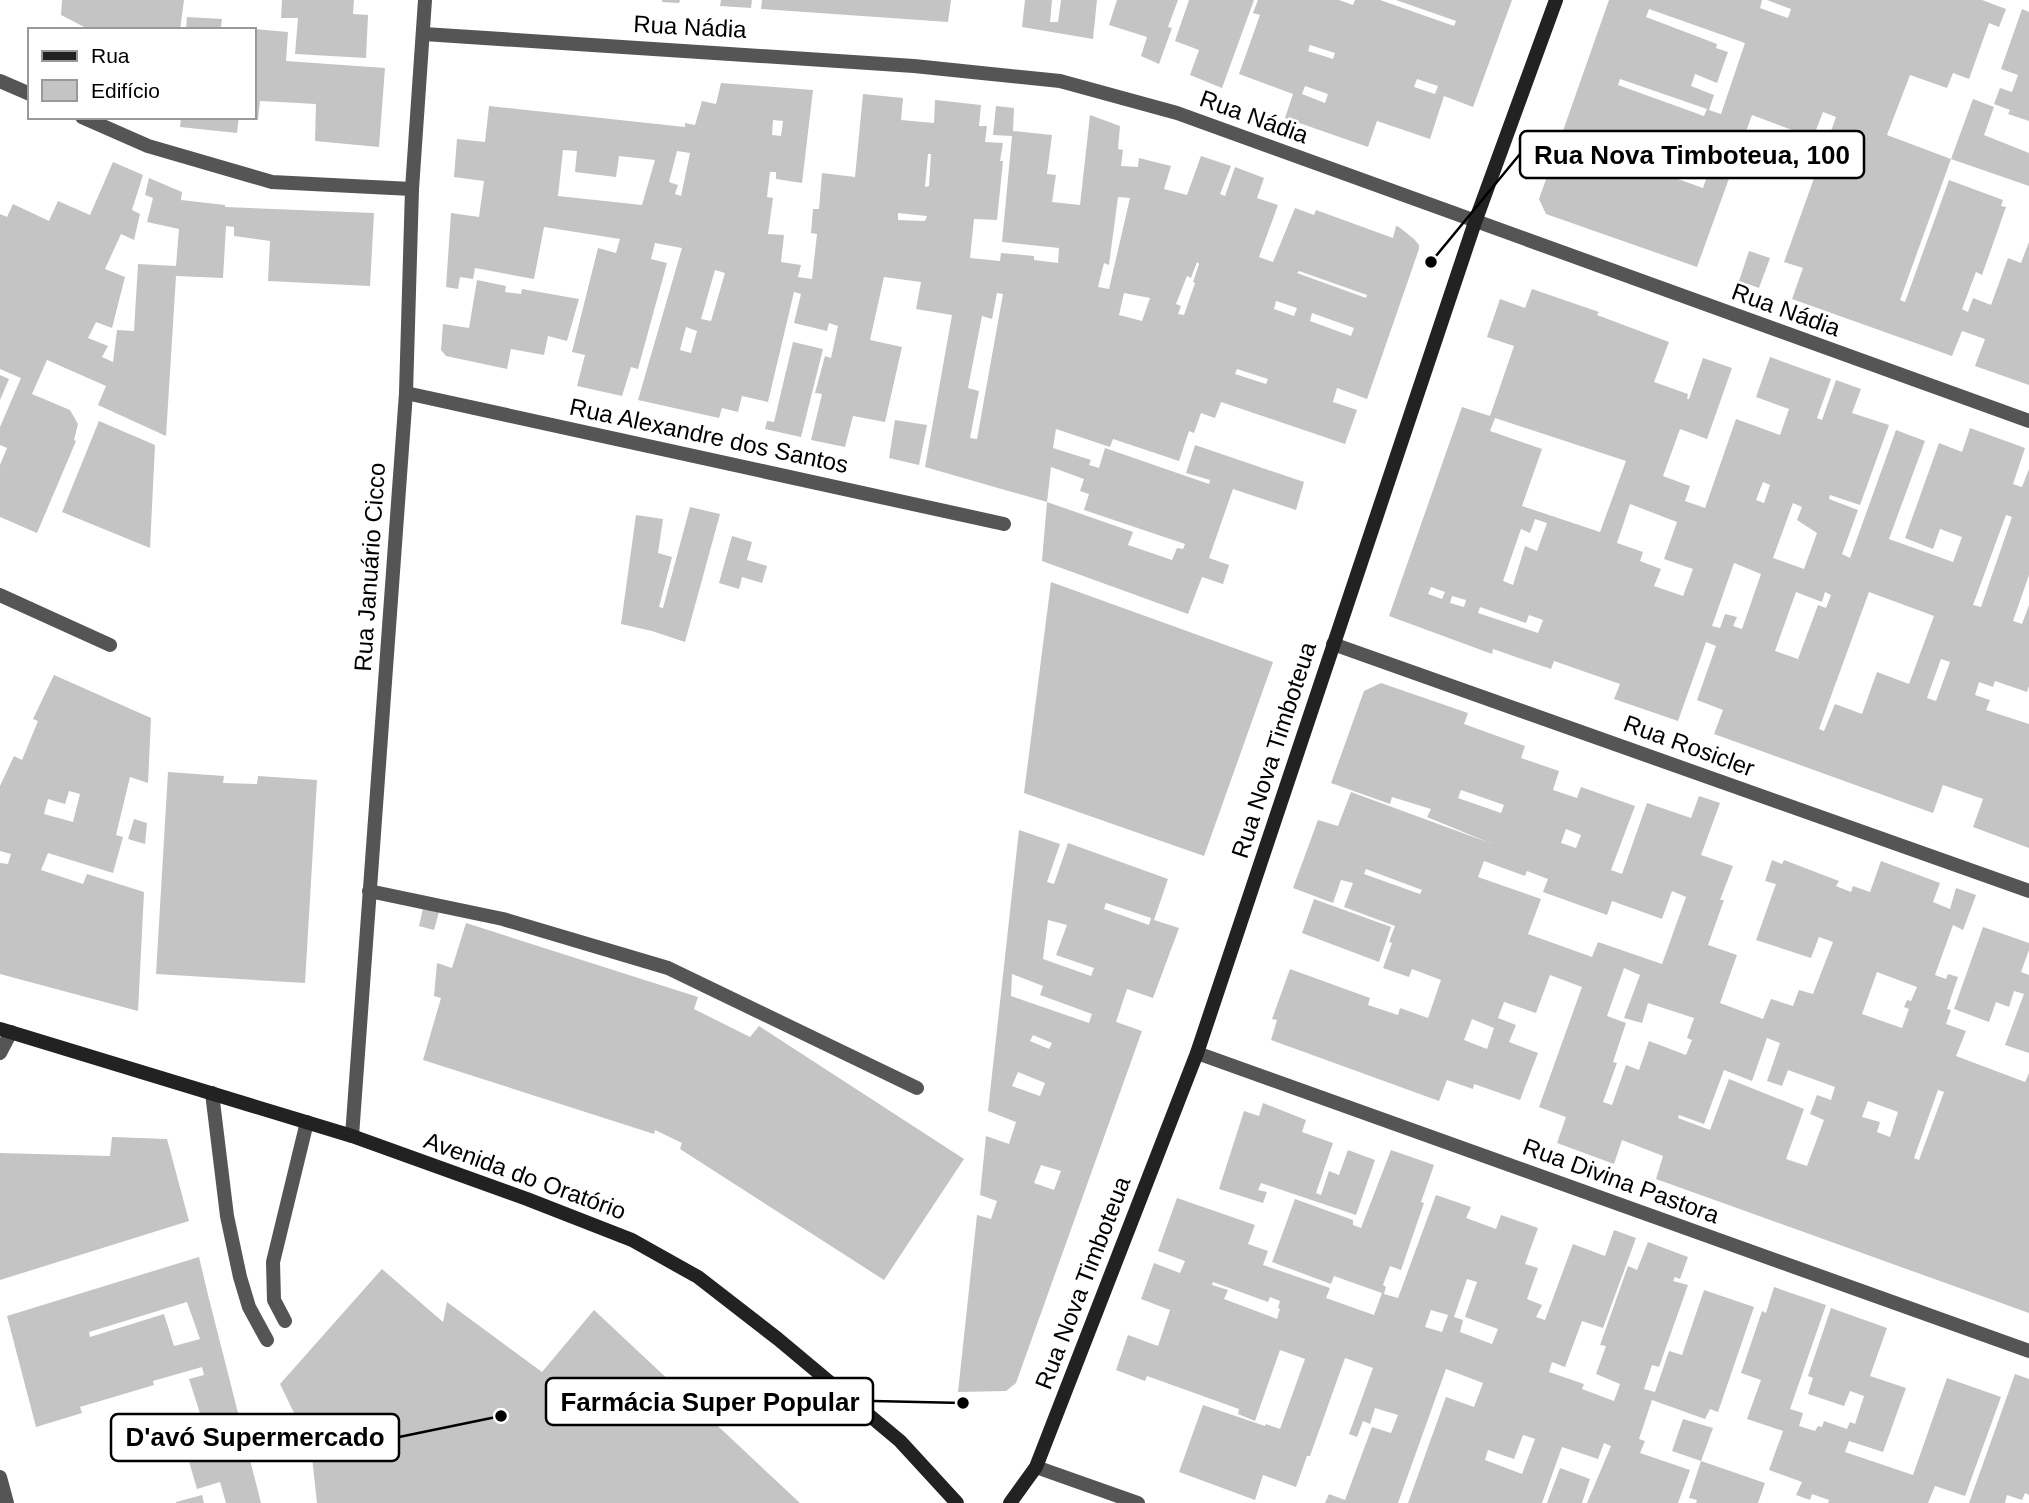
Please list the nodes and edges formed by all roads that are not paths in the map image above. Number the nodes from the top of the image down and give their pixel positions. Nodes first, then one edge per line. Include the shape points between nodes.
1 (425, 0) edge
2 (1556, 0) edge
3 (424, 34) junction
4 (0, 81) edge
5 (28, 93) edge
6 (87, 119) edge
7 (412, 188) junction
8 (1475, 222) junction
9 (405, 393) junction
10 (2029, 421) edge
11 (1004, 524) dead end
12 (0, 595) edge
13 (1333, 644) junction
14 (110, 645) dead end
15 (369, 891) junction
16 (2029, 891) edge
17 (6, 1030) edge
18 (0, 1053) edge
19 (1197, 1053) junction
20 (918, 1088) dead end
21 (212, 1093) junction
22 (307, 1122) junction
23 (352, 1136) junction
24 (285, 1321) dead end
25 (267, 1340) dead end
26 (2029, 1352) edge
27 (1036, 1467) junction
28 (0, 1477) edge
29 (7, 1503) edge
30 (957, 1503) edge
31 (1010, 1503) edge
32 (1138, 1503) edge

1 - 3 street, Rua Januário Cicco
2 - 8 main road, Rua Nova Timboteua
3 - 7 street, Rua Januário Cicco
3 - 8 street, Rua Nádia via 761,54 1060,81 1177,113
4 - 5 street
6 - 7 street via 148,146 272,182
7 - 9 street, Rua Januário Cicco
8 - 10 street, Rua Nádia
8 - 13 main road, Rua Nova Timboteua
9 - 11 street, Rua Alexandre dos Santos
9 - 15 street, Rua Januário Cicco
12 - 14 street
13 - 16 street, Rua Rosicler
13 - 19 main road, Rua Nova Timboteua
15 - 20 street via 503,919 668,968
15 - 23 street, Rua Januário Cicco
17 - 18 street
17 - 21 main road, Avenida do Oratório
19 - 26 street, Rua Divina Pastora
19 - 27 main road, Rua Nova Timboteua
21 - 22 main road, Avenida do Oratório
21 - 25 street via 240,1277 249,1307
22 - 23 main road, Avenida do Oratório
22 - 24 street via 272,1262 275,1300
23 - 30 main road, Avenida do Oratório via 632,1240 698,1277 900,1441
27 - 31 main road, Rua Nova Timboteua
27 - 32 street
28 - 29 street

